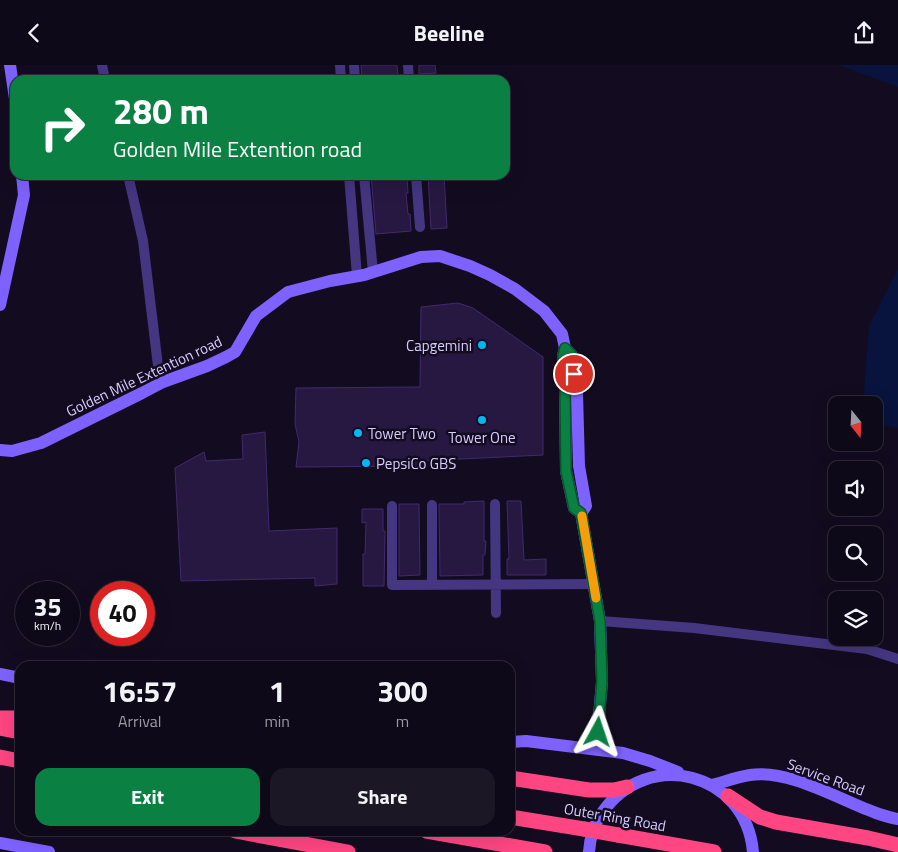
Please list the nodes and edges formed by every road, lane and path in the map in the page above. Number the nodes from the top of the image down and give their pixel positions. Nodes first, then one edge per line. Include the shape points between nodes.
1 (22, 180) edge
2 (129, 180) edge
3 (349, 180) edge
4 (364, 180) edge
5 (416, 180) edge
6 (420, 227) dead end
7 (373, 272) junction
8 (357, 277) junction
9 (0, 305) edge
10 (163, 382) junction
11 (0, 451) edge
12 (495, 504) dead end
13 (432, 505) dead end
14 (392, 507) dead end
15 (593, 584) junction
16 (432, 585) junction
17 (496, 585) junction
18 (496, 613) dead end
19 (600, 621) junction
20 (898, 659) edge
21 (0, 674) edge
22 (15, 677) edge
23 (0, 718) edge
24 (15, 718) edge
25 (0, 728) edge
26 (15, 731) edge
27 (515, 742) edge
28 (596, 749) junction
29 (688, 776) junction
30 (515, 779) edge
31 (712, 785) junction
32 (628, 787) junction
33 (728, 796) junction
34 (515, 818) edge
35 (898, 819) edge
36 (262, 836) edge
37 (454, 836) edge
38 (0, 843) edge
39 (898, 845) edge
40 (49, 852) edge
41 (348, 852) edge
42 (545, 852) edge
43 (589, 852) edge
44 (714, 852) edge
45 (753, 852) edge

1 - 9 street via 24,195
2 - 10 street via 143,241 158,365
3 - 8 street
4 - 7 street
5 - 6 street
7 - 8 street, Golden Mile Extention road
7 - 15 street, Golden Mile Extention road via 421,257 440,256 470,266 515,289 544,311 562,334 565,348 566,471 574,508 581,513
8 - 10 street, Golden Mile Extention road via 288,292 256,316 235,352
10 - 11 street, Golden Mile Extention road via 40,443
12 - 17 street
13 - 16 street
14 - 16 street via 392,585
15 - 17 street
15 - 19 street, Golden Mile Extention road
16 - 17 street
17 - 18 street
19 - 20 street via 694,628 867,649
19 - 28 street, Golden Mile Extention road via 602,681
21 - 22 street
23 - 24 highway
25 - 26 highway
27 - 28 street
28 - 29 street via 623,753
29 - 31 street
29 - 32 street via 647,778
30 - 32 highway via 589,789
31 - 33 street
31 - 35 street, Service Road via 749,775 769,775 796,781
32 - 43 street via 610,802 596,821
33 - 39 highway via 760,817 776,822
33 - 45 street via 743,815 752,838
34 - 44 highway, Outer Ring Road, bridge
36 - 41 highway
37 - 42 highway
38 - 40 street

